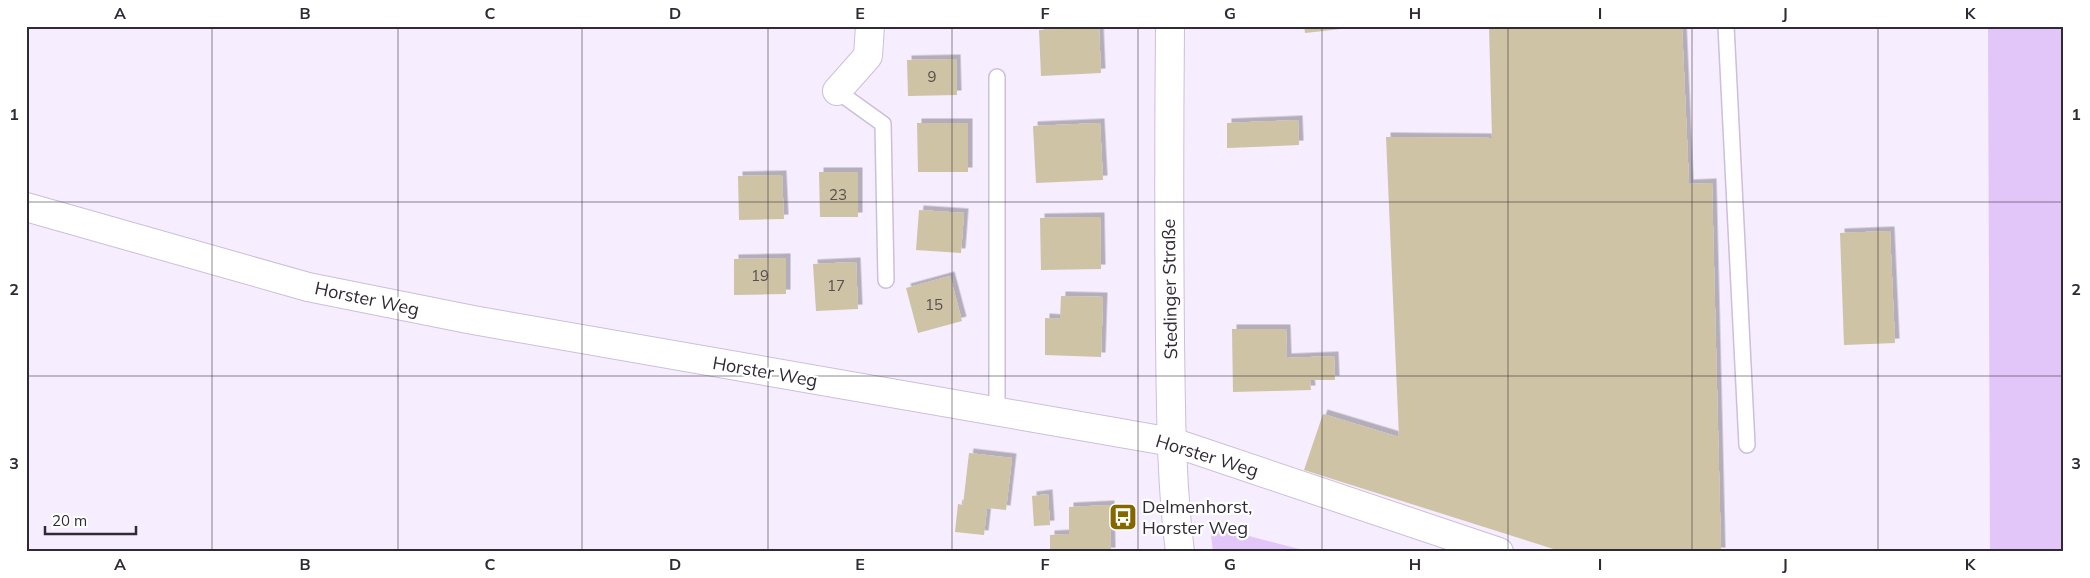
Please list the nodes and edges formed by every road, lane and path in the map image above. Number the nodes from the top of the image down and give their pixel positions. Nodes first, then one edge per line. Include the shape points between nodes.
1 (870, 26) edge
2 (1170, 26) edge
3 (1726, 26) edge
4 (997, 77) dead end
5 (837, 91) joint
6 (26, 207) edge
7 (886, 280) dead end
8 (997, 412) junction
9 (1172, 442) junction
10 (1747, 445) dead end
11 (1180, 552) edge
12 (1499, 552) edge

1 - 5 street via 868,56
2 - 9 street, Stedinger Straße
3 - 10 lane
4 - 8 lane
5 - 7 lane via 883,124
6 - 8 street, Horster Weg via 308,287 473,320
8 - 9 street, Horster Weg
9 - 11 street, Stedinger Straße via 1174,510
9 - 12 street, Horster Weg

